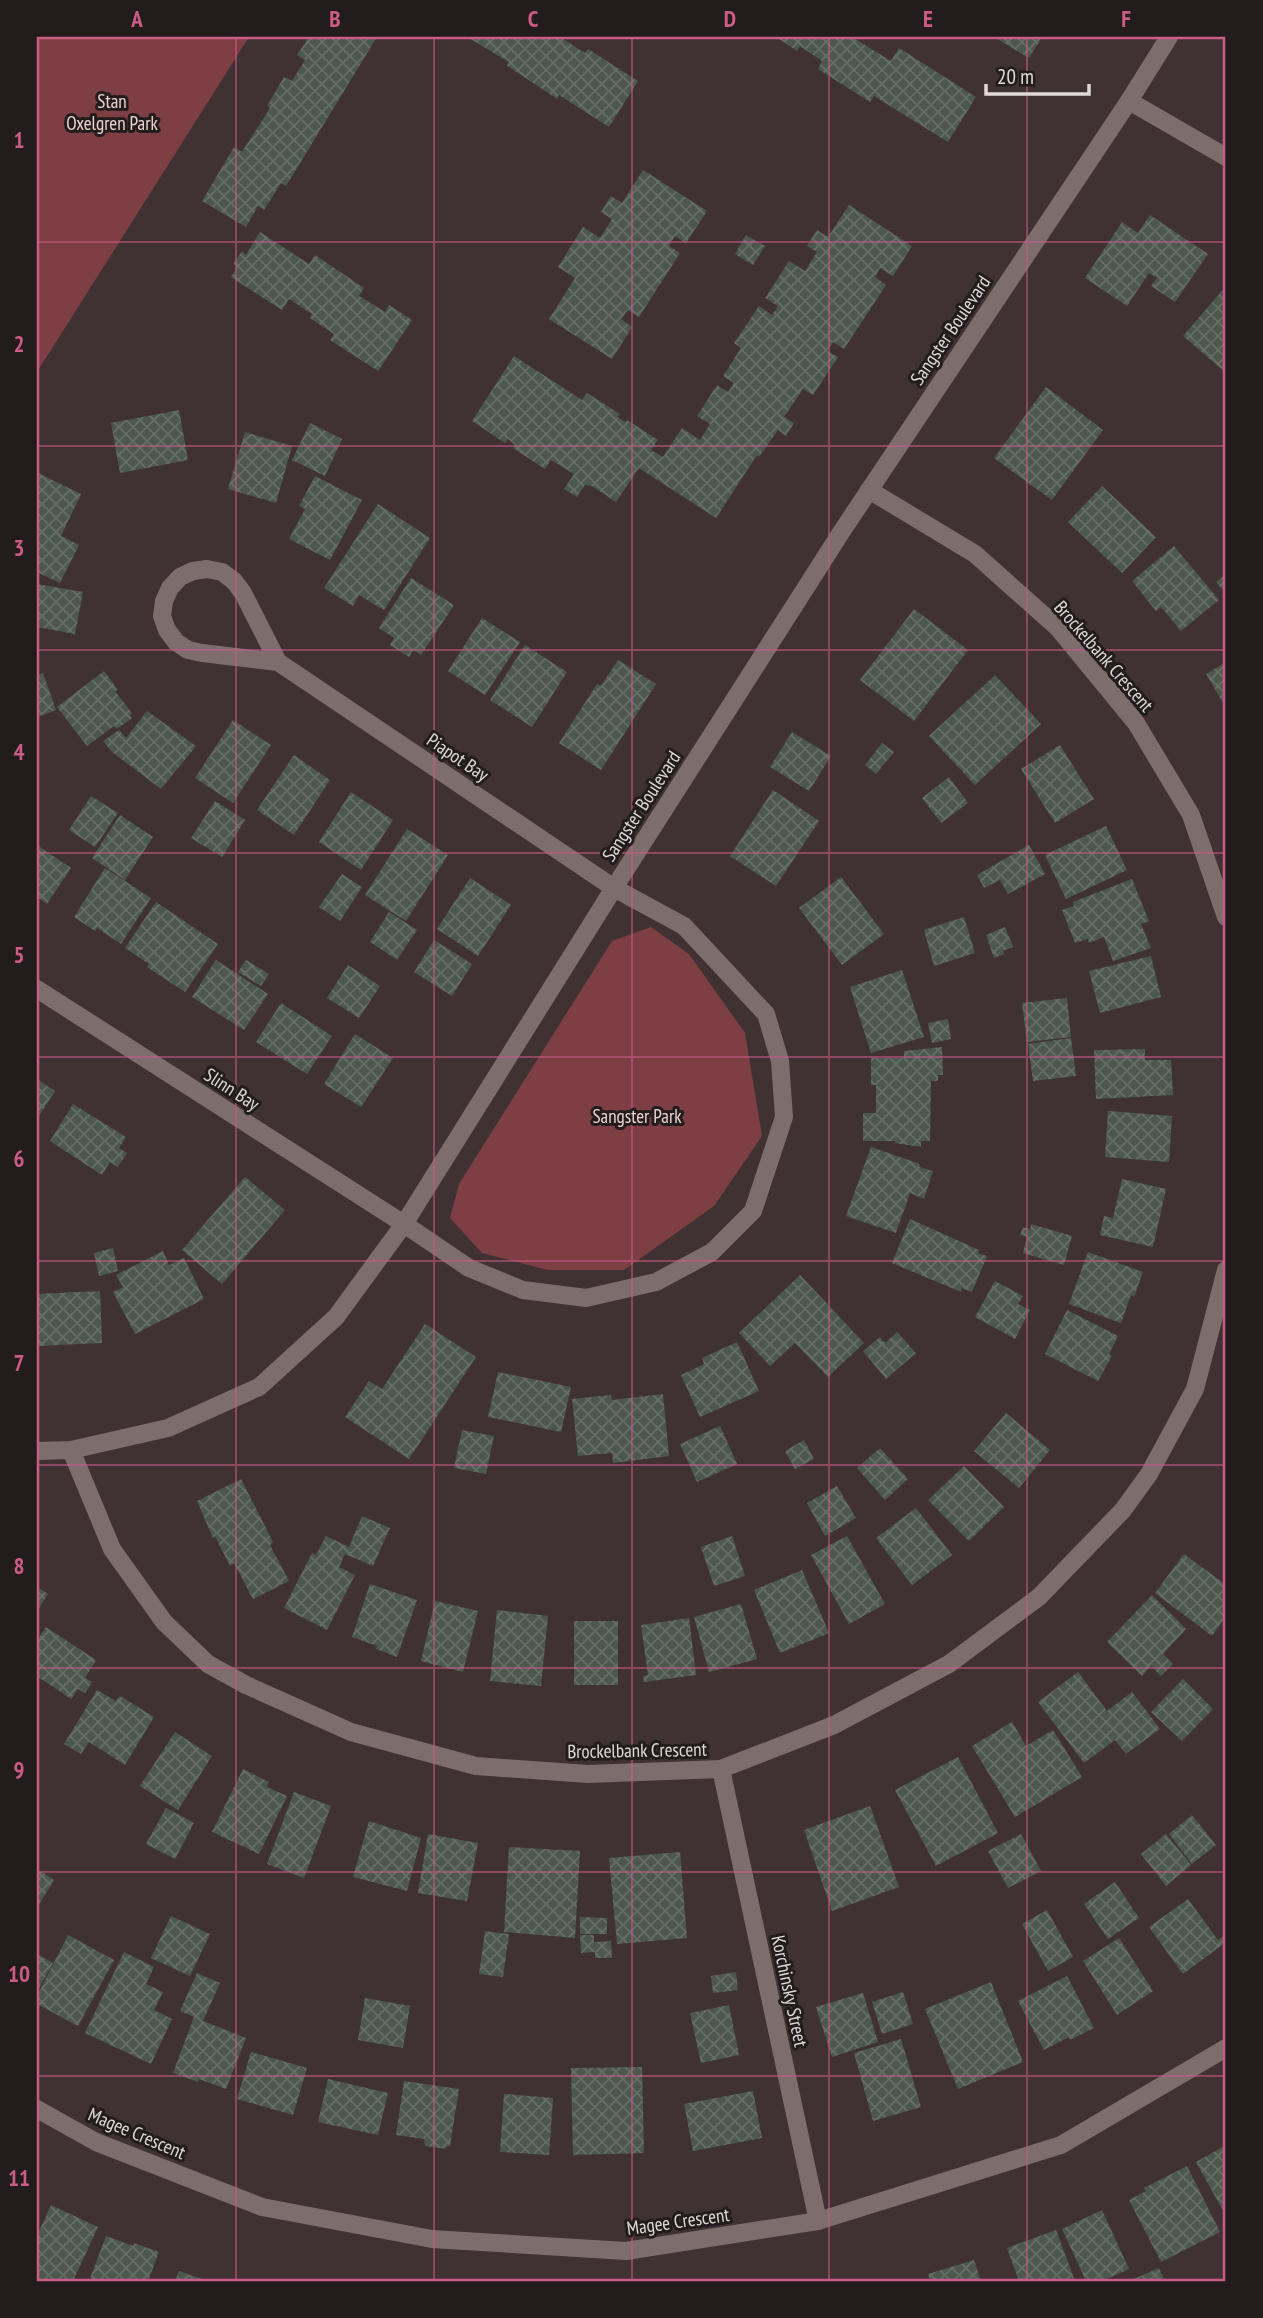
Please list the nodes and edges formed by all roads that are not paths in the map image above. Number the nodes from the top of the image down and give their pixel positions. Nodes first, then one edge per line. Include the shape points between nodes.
1 (1169, 37) edge
2 (1129, 101) junction
3 (1226, 157) edge
4 (869, 490) junction
5 (278, 662) junction
6 (614, 888) junction
7 (1226, 916) edge
8 (37, 989) edge
9 (404, 1223) junction
10 (1226, 1270) edge
11 (71, 1450) junction
12 (37, 1451) edge
13 (721, 1769) junction
14 (1226, 2048) edge
15 (37, 2109) edge
16 (818, 2221) junction

1 - 2 street, Sangster Boulevard
2 - 3 street
2 - 4 street, Sangster Boulevard
4 - 6 street, Sangster Boulevard
4 - 7 street, Brockelbank Crescent via 975,554 1058,628 1136,723 1191,815
5 - 5 street, Piapot Bay via 243,593 222,572 193,571 170,588 162,616 167,630 182,646 202,653
5 - 6 street, Piapot Bay
6 - 9 street, Sangster Boulevard
6 - 9 street, Piapot Bay via 684,926 766,1014 780,1061 784,1117 753,1211 712,1252 656,1282 586,1298 523,1290 469,1268
8 - 9 street, Slinn Bay
9 - 11 street, Sangster Boulevard via 336,1317 259,1387 168,1428
10 - 13 street, Brockelbank Crescent via 1195,1389 1149,1474 1123,1510 1039,1597 938,1670 834,1725
11 - 12 street, Sangster Boulevard
11 - 13 street, Brockelbank Crescent via 112,1549 164,1622 208,1664 246,1685 351,1732 476,1766 588,1774
13 - 16 street, Korchinsky Street
14 - 16 street, Magee Crescent via 1061,2145
15 - 16 street, Magee Crescent via 96,2142 262,2207 432,2239 626,2251

